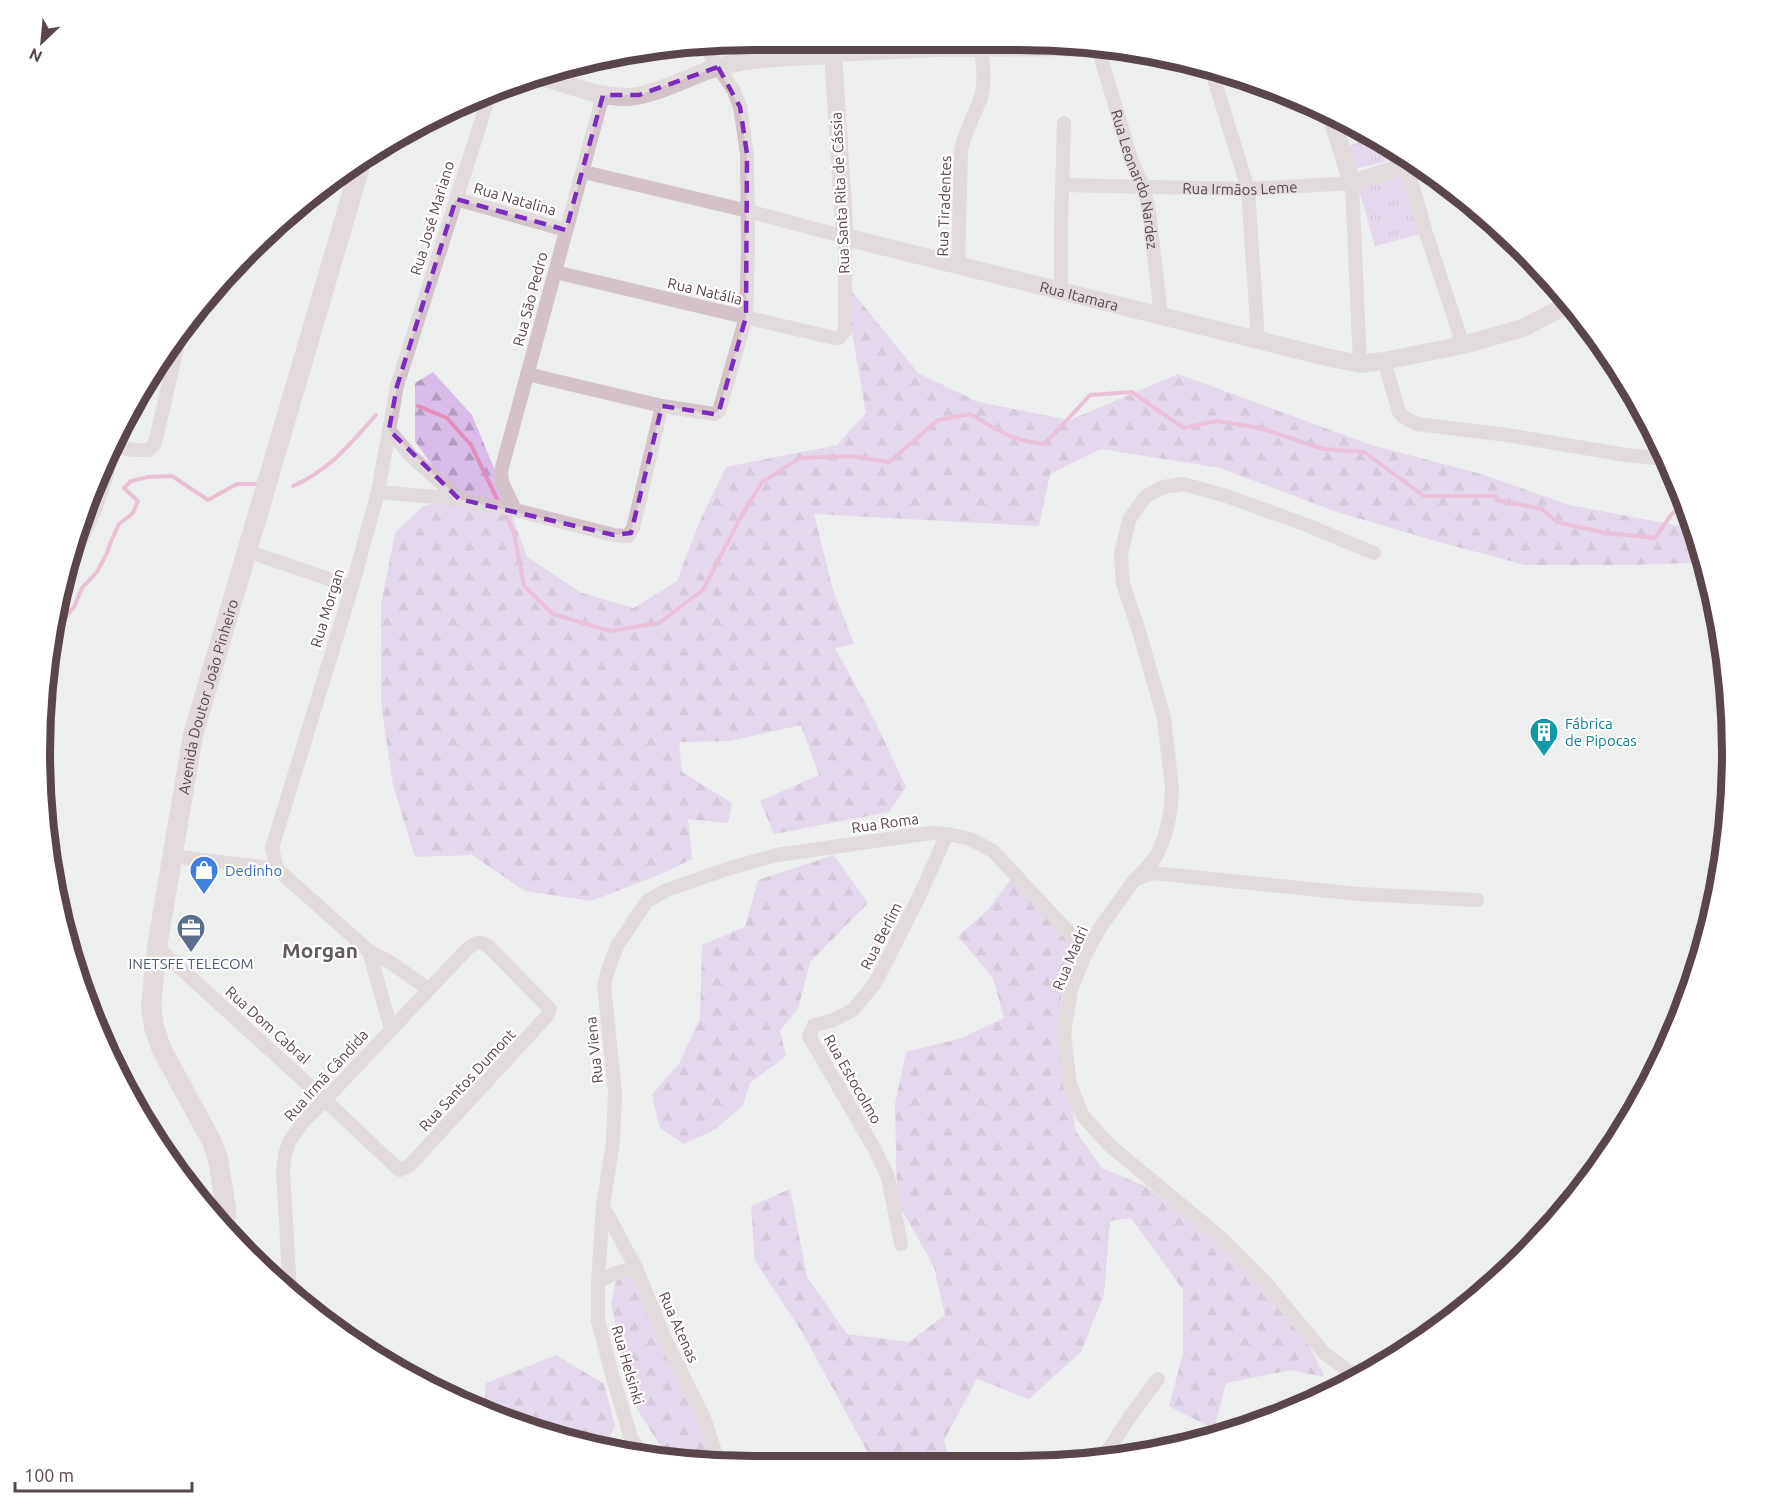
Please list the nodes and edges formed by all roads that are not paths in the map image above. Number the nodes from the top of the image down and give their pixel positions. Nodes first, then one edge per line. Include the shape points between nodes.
1 (935, 50) edge
2 (981, 50) edge
3 (708, 51) edge
4 (833, 55) junction
5 (1099, 55) edge
6 (718, 67) junction
7 (1213, 77) edge
8 (551, 79) edge
9 (603, 95) junction
10 (487, 102) edge
11 (1064, 123) dead end
12 (1333, 124) edge
13 (1342, 128) edge
14 (1335, 131) junction
15 (1402, 163) edge
16 (1410, 168) edge
17 (359, 170) edge
18 (584, 172) junction
19 (1352, 183) junction
20 (1062, 185) junction
21 (1144, 188) junction
22 (1248, 189) junction
23 (456, 199) junction
24 (748, 211) junction
25 (566, 230) junction
26 (845, 237) junction
27 (958, 265) junction
28 (555, 273) junction
29 (1061, 291) junction
30 (1563, 307) edge
31 (1161, 315) junction
32 (746, 317) junction
33 (845, 331) joint
34 (1258, 340) junction
35 (1463, 345) junction
36 (177, 350) edge
37 (407, 353) joint
38 (1383, 361) junction
39 (1360, 364) junction
40 (527, 374) junction
41 (662, 406) junction
42 (389, 430) junction
43 (119, 448) edge
44 (1657, 458) edge
45 (104, 482) edge
46 (378, 492) junction
47 (459, 499) junction
48 (515, 510) junction
49 (85, 532) edge
50 (246, 551) junction
51 (1374, 553) dead end
52 (352, 587) junction
53 (947, 834) junction
54 (172, 856) junction
55 (277, 869) junction
56 (1135, 879) junction
57 (1477, 900) dead end
58 (647, 901) joint
59 (157, 947) junction
60 (369, 951) junction
61 (1085, 955) junction
62 (428, 989) junction
63 (547, 1016) joint
64 (814, 1025) joint
65 (391, 1029) junction
66 (325, 1100) junction
67 (410, 1165) joint
68 (603, 1206) junction
69 (226, 1219) edge
70 (901, 1244) dead end
71 (636, 1268) junction
72 (598, 1281) junction
73 (289, 1282) edge
74 (1351, 1373) edge
75 (1158, 1379) dead end
76 (636, 1446) edge
77 (1108, 1450) edge
78 (716, 1455) edge

1 - 4 street
2 - 27 street, Rua Tiradentes via 982,95 961,152
3 - 6 street
4 - 6 street
4 - 26 street, Rua Santa Rita de Cássia
5 - 21 street, Rua Leonardo Nardez via 1132,162
6 - 9 street via 639,95
6 - 24 street via 734,91 743,120
7 - 22 street
8 - 9 street
9 - 18 street, Rua São Pedro
10 - 23 street, Rua José Mariano
11 - 20 street
12 - 14 street
13 - 14 street
14 - 19 street
15 - 19 street, Rua Irmãos Leme
16 - 35 street via 1426,233
17 - 50 main road, Avenida Doutor João Pinheiro
18 - 24 street, Rua Itamara
18 - 25 street, Rua São Pedro
19 - 22 street, Rua Irmãos Leme
19 - 39 street
20 - 21 street, Rua Irmãos Leme
20 - 29 street
21 - 22 street, Rua Irmãos Leme
21 - 31 street, Rua Leonardo Nardez
22 - 34 street
23 - 25 street, Rua Natalina
23 - 37 street, Rua José Mariano
24 - 26 street, Rua Itamara
24 - 32 street
25 - 28 street, Rua São Pedro
26 - 27 street, Rua Itamara
26 - 33 street, Rua Santa Rita de Cássia
27 - 29 street, Rua Itamara
28 - 32 street, Rua Natália
28 - 40 street, Rua São Pedro
29 - 31 street, Rua Itamara
30 - 35 street, Rua Itamara via 1513,332
31 - 34 street, Rua Itamara
32 - 33 street, Rua Natália via 834,338
32 - 41 street via 719,411 714,414
34 - 39 street, Rua Itamara
35 - 38 street, Rua Itamara
36 - 43 street via 156,443 149,450
37 - 42 street, Rua Morgan
38 - 39 street, Rua Itamara
38 - 44 street via 1398,412 1418,424
40 - 41 street
40 - 48 street, Rua São Pedro via 501,471
41 - 48 street via 628,536
42 - 46 street, Rua Morgan
42 - 47 street via 411,456
45 - 49 street
46 - 47 street
46 - 52 street, Rua Morgan
47 - 48 street
50 - 52 street
50 - 54 main road, Avenida Doutor João Pinheiro via 193,735
51 - 56 street, Rua Madri via 1293,520 1184,484 1163,487 1146,496 1129,520 1120,553 1123,584 1164,718 1172,797 1164,839 1155,858
52 - 55 street, Rua Morgan via 272,848
53 - 58 street, Rua Roma via 777,855 667,890
53 - 61 street, Rua Roma via 970,839 993,851 1077,941
53 - 64 street, Rua Berlim via 876,983 853,1010
54 - 55 street
54 - 59 main road, Avenida Doutor João Pinheiro
55 - 60 street
56 - 57 street via 1153,873 1359,894
56 - 61 street, Rua Madri
58 - 68 street, Rua Viena via 617,946 604,985 615,1093 613,1142
59 - 66 street, Rua Dom Cabral
59 - 69 main road, Avenida Doutor João Pinheiro via 151,1006 154,1027 162,1050 212,1142
60 - 62 street
60 - 65 street
61 - 74 street, Rua Madri via 1071,990 1064,1033 1070,1085 1083,1116 1108,1143 1220,1236 1266,1283 1324,1353
62 - 63 street, Rua Irmã Cândida via 468,948 481,942 550,1009
62 - 65 street, Rua Irmã Cândida
63 - 67 street, Rua Santos Dumont
64 - 70 street, Rua Estocolmo via 810,1039 888,1177
65 - 66 street, Rua Irmã Cândida
66 - 67 street, Rua Dom Cabral via 396,1168
66 - 73 street, Rua Irmã Cândida via 303,1122 285,1155
68 - 71 street, Rua Atenas
68 - 72 street, Rua Helsinki
71 - 72 street
71 - 78 street, Rua Atenas via 704,1418
72 - 76 street, Rua Helsinki via 598,1321
75 - 77 street

